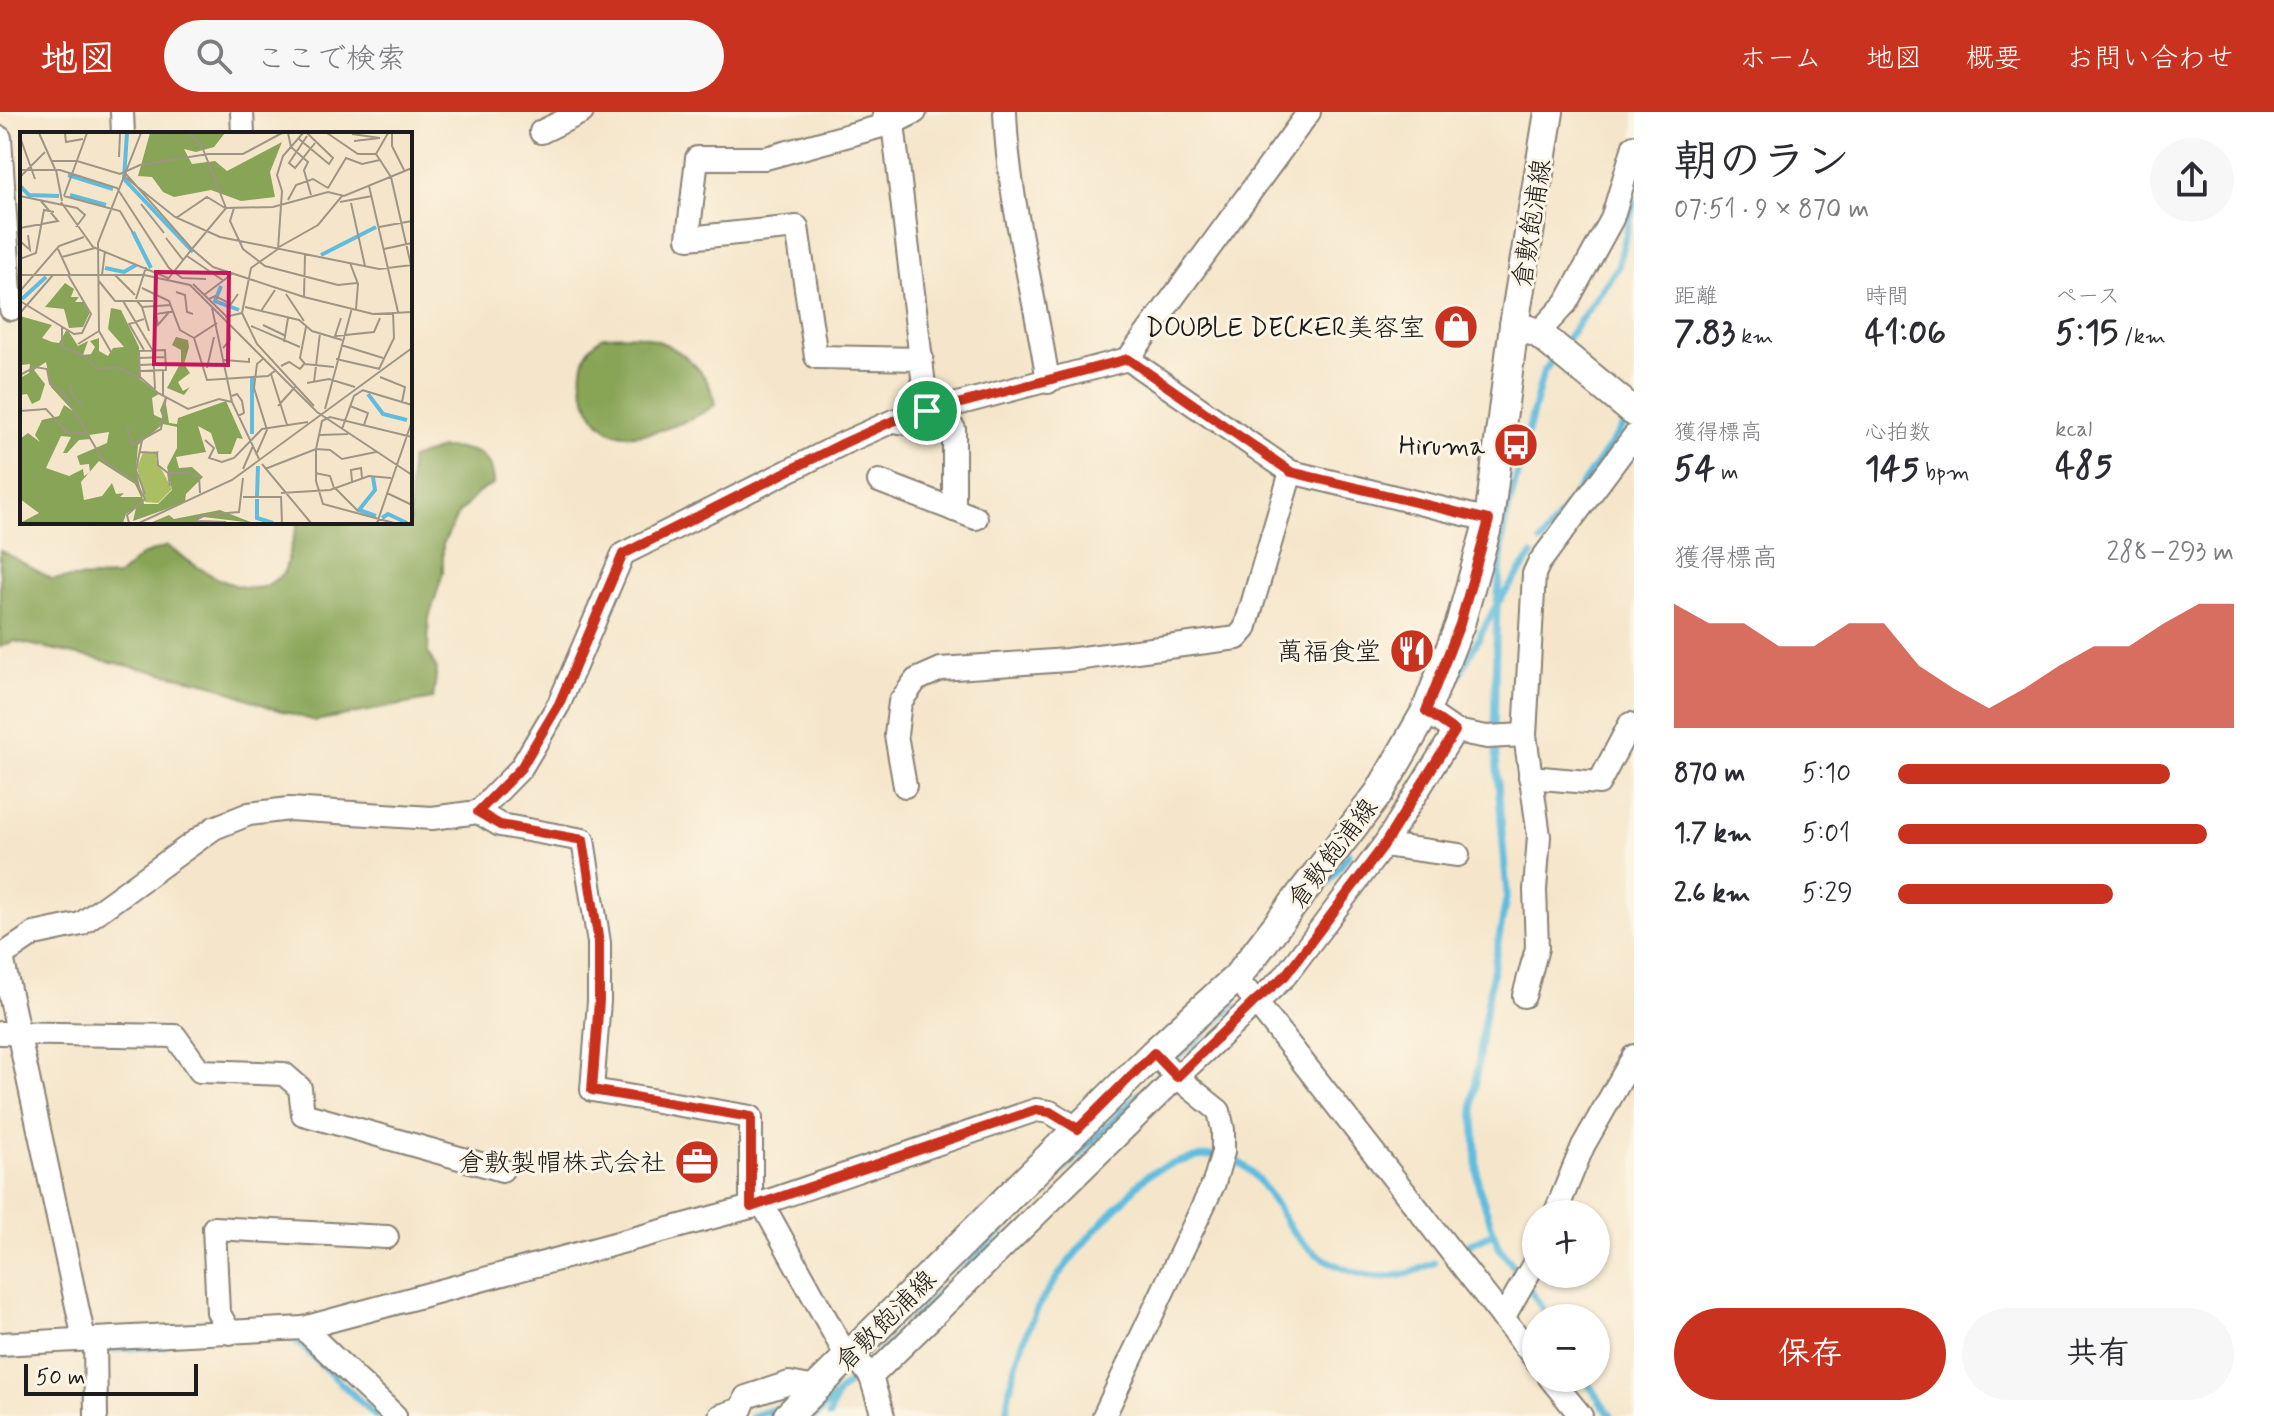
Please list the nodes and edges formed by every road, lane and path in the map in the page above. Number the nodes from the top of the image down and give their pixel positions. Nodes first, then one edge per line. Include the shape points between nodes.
1 (122, 112) edge
2 (242, 112) edge
3 (582, 112) edge
4 (915, 112) edge
5 (1005, 112) edge
6 (1309, 112) edge
7 (1549, 112) edge
8 (888, 118) edge
9 (123, 132) edge
10 (243, 132) edge
11 (541, 132) dead end
12 (0, 138) edge
13 (1634, 146) edge
14 (11, 309) edge
15 (1534, 333) junction
16 (922, 359) junction
17 (1128, 359) junction
18 (1048, 382) junction
19 (927, 411) junction
20 (1634, 412) edge
21 (893, 421) junction
22 (1634, 436) edge
23 (1291, 472) junction
24 (879, 481) dead end
25 (954, 510) junction
26 (976, 518) dead end
27 (1489, 520) junction
28 (1426, 711) junction
29 (1634, 726) edge
30 (1455, 731) junction
31 (1519, 735) junction
32 (1530, 777) junction
33 (905, 786) dead end
34 (478, 812) junction
35 (1384, 845) junction
36 (1458, 855) dead end
37 (1, 957) edge
38 (1237, 977) junction
39 (1524, 996) dead end
40 (1255, 1001) junction
41 (9, 1034) edge
42 (1634, 1056) edge
43 (1166, 1066) junction
44 (1078, 1129) junction
45 (502, 1170) dead end
46 (1561, 1200) edge
47 (757, 1205) junction
48 (387, 1237) dead end
49 (1522, 1286) edge
50 (1503, 1318) junction
51 (303, 1328) junction
52 (230, 1333) junction
53 (89, 1340) junction
54 (1522, 1342) edge
55 (0, 1344) edge
56 (859, 1364) junction
57 (816, 1388) junction
58 (1561, 1392) edge
59 (96, 1416) edge
60 (395, 1416) edge
61 (720, 1416) edge
62 (788, 1416) edge
63 (883, 1416) edge
64 (1104, 1416) edge
65 (1581, 1416) edge

1 - 9 street
2 - 10 street
3 - 11 street
4 - 8 street
5 - 18 street via 1007,159
6 - 17 street
7 - 15 main road, 倉敷飽浦線
8 - 16 street
8 - 16 street via 766,158 697,158 688,238 797,227 816,357
12 - 14 street
13 - 15 street via 1612,219 1566,303
15 - 20 main road
15 - 27 main road, 倉敷飽浦線
16 - 19 street
17 - 18 street
17 - 23 street
18 - 19 street
19 - 21 street
21 - 25 street via 954,429
21 - 34 street via 623,554 559,704 521,768
22 - 31 street via 1534,574
23 - 27 street
23 - 33 street via 1245,629 1237,638 1067,660 941,669 916,680 900,702 896,735
24 - 25 street
25 - 26 street
27 - 28 main road, 倉敷飽浦線 via 1460,624
28 - 30 street
28 - 38 main road, 倉敷飽浦線 via 1379,793
29 - 32 street via 1630,724 1599,783
30 - 31 street
30 - 35 street
31 - 32 street
32 - 39 street via 1539,836 1537,948
34 - 37 street via 432,818 289,809 249,814 214,828 81,924 34,934
34 - 47 street via 500,825 583,840 599,943 592,1090 751,1117
35 - 36 street
35 - 40 street via 1285,976
37 - 41 street
38 - 40 street
38 - 43 main road, 倉敷飽浦線
40 - 43 street
40 - 50 street
41 - 45 street via 175,1036 200,1071 284,1074 300,1088 303,1114
41 - 53 street
42 - 46 street via 1583,1146
43 - 44 main road, 倉敷飽浦線
43 - 56 street
43 - 64 street via 1219,1111 1222,1156 1182,1254
44 - 47 street via 1036,1110
44 - 56 main road, 倉敷飽浦線
47 - 51 street
47 - 56 street
48 - 52 street via 214,1228 218,1312
49 - 50 street
50 - 54 street
51 - 52 street
51 - 60 street
52 - 53 street
53 - 55 street
53 - 59 street
56 - 57 main road, 倉敷飽浦線
56 - 63 street
57 - 61 street via 789,1383 746,1397 741,1409
57 - 62 main road, 倉敷飽浦線
58 - 65 street

